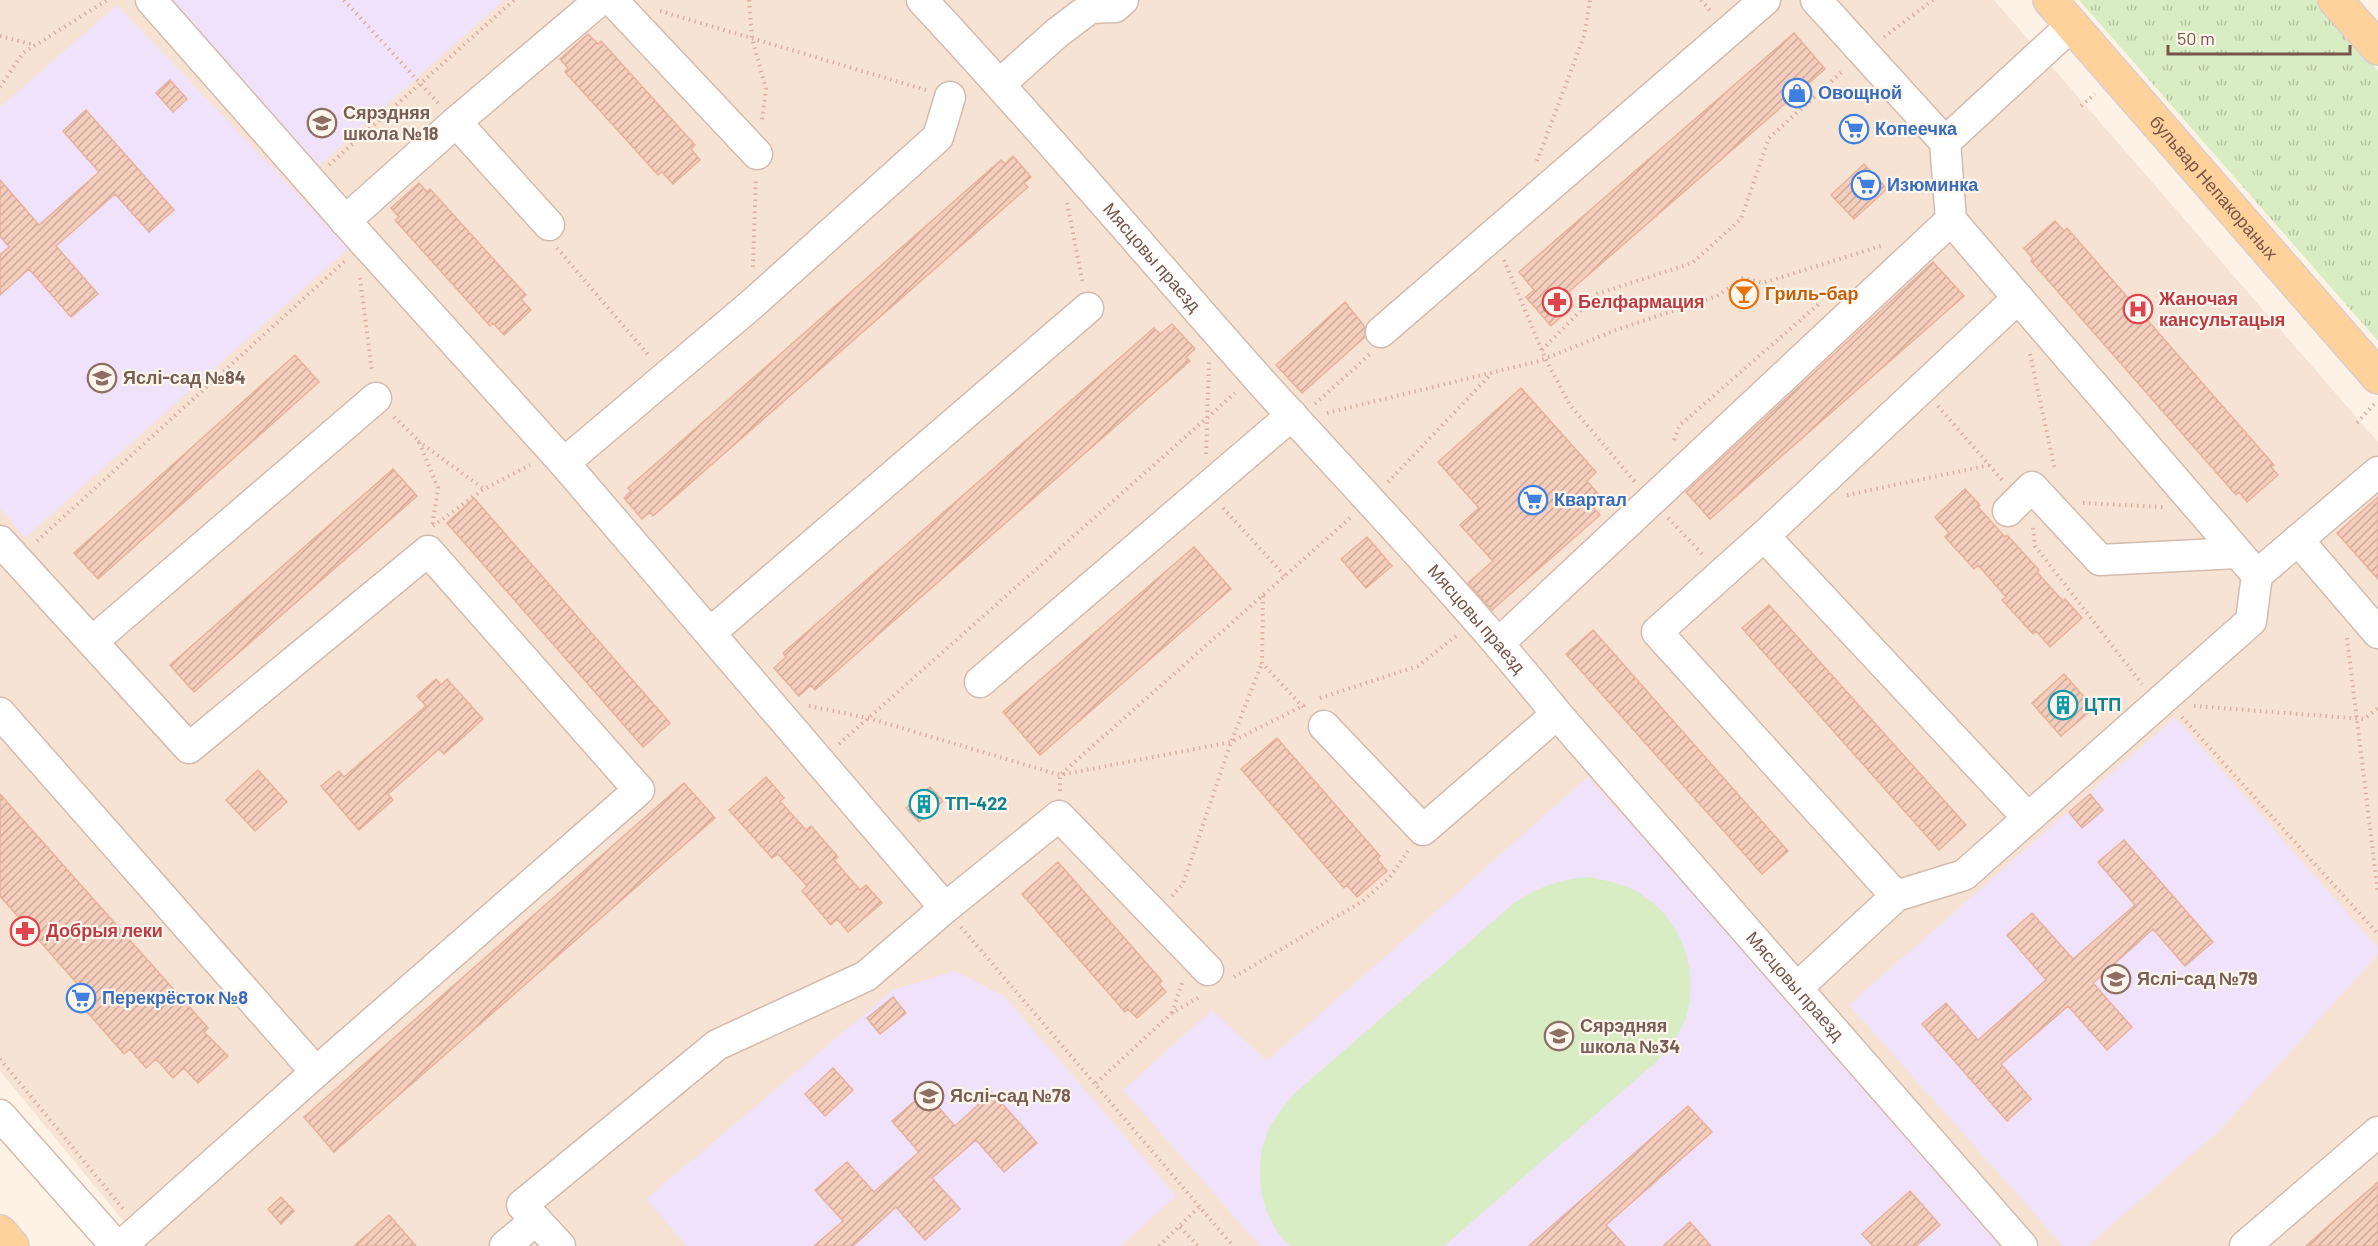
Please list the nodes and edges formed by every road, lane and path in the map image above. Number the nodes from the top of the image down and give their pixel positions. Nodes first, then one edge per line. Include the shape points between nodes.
1 (107, 0) edge
2 (152, 0) edge
3 (344, 0) edge
4 (514, 0) edge
5 (600, 0) edge
6 (612, 0) edge
7 (922, 0) edge
8 (1123, 0) edge
9 (1590, 0) edge
10 (1765, 0) edge
11 (1816, 0) edge
12 (1933, 0) edge
13 (2050, 0) edge
14 (2335, 0) edge
15 (1086, 4) edge
16 (657, 10) dead end
17 (2072, 25) junction
18 (0, 36) edge
19 (35, 45) junction
20 (2378, 48) edge
21 (1864, 52) junction
22 (421, 83) junction
23 (1000, 84) junction
24 (0, 87) edge
25 (950, 97) joint
26 (456, 122) junction
27 (1945, 142) junction
28 (757, 153) dead end
29 (1534, 170) dead end
30 (310, 181) junction
31 (1065, 194) dead end
32 (1951, 220) junction
33 (345, 221) junction
34 (549, 225) joint
35 (1494, 235) junction
36 (365, 243) junction
37 (1886, 245) dead end
38 (2018, 298) junction
39 (1088, 308) joint
40 (1209, 322) junction
41 (1382, 332) joint
42 (1542, 350) junction
43 (2030, 353) dead end
44 (1545, 358) junction
45 (1493, 372) junction
46 (1256, 375) junction
47 (667, 376) junction
48 (2378, 377) edge
49 (1922, 388) junction
50 (376, 398) dead end
51 (2378, 399) edge
52 (1208, 417) junction
53 (1294, 418) junction
54 (2357, 423) dead end
55 (418, 440) dead end
56 (560, 457) junction
57 (1990, 465) junction
58 (2378, 472) edge
59 (2057, 479) dead end
60 (484, 489) junction
61 (1204, 489) junction
62 (1842, 496) dead end
63 (1370, 501) junction
64 (1651, 501) junction
65 (2014, 505) junction
66 (2199, 509) junction
67 (2066, 523) junction
68 (432, 526) dead end
69 (1764, 536) junction
70 (2298, 540) junction
71 (8, 550) edge
72 (2237, 553) junction
73 (1722, 574) junction
74 (2257, 575) junction
75 (1285, 576) junction
76 (1263, 595) junction
77 (1478, 619) junction
78 (710, 633) junction
79 (2378, 633) edge
80 (2346, 637) dead end
81 (93, 641) junction
82 (1499, 643) junction
83 (1262, 663) junction
84 (980, 682) dead end
85 (764, 697) junction
86 (2164, 704) junction
87 (2378, 708) edge
88 (0, 713) edge
89 (1557, 714) junction
90 (1313, 716) junction
91 (868, 718) junction
92 (2356, 718) junction
93 (1232, 742) junction
94 (819, 762) junction
95 (1060, 775) junction
96 (1059, 816) junction
97 (2028, 818) junction
98 (1423, 830) junction
99 (2378, 894) edge
100 (1896, 896) junction
101 (945, 908) junction
102 (1155, 915) junction
103 (2378, 934) edge
104 (1215, 980) junction
105 (1798, 987) junction
106 (0, 1059) edge
107 (316, 1072) junction
108 (1096, 1083) junction
109 (0, 1115) edge
110 (2378, 1132) edge
111 (1200, 1206) junction
112 (536, 1220) junction
113 (1180, 1227) junction
114 (0, 1232) edge
115 (131, 1238) edge
116 (12, 1246) edge
117 (116, 1246) edge
118 (505, 1246) edge
119 (560, 1246) edge
120 (1159, 1246) edge
121 (1198, 1246) edge
122 (1231, 1246) edge
123 (2022, 1246) edge
124 (2245, 1246) edge

1 - 19 path
2 - 30 street
3 - 22 path
4 - 22 path
5 - 26 street
6 - 28 street
7 - 23 street, Мясцовы праезд
8 - 15 street via 1115,8
9 - 29 path via 1584,36
10 - 35 street
11 - 21 street
12 - 21 path
13 - 17 main road, бульвар Непакораных
14 - 20 main road
15 - 23 street
16 - 25 path
17 - 27 street
17 - 48 main road, бульвар Непакораных
18 - 19 path
19 - 24 path via 23,53
21 - 27 street
21 - 42 path via 1768,138 1741,219 1692,263 1597,294
22 - 26 path
22 - 30 path
23 - 40 street, Мясцовы праезд
25 - 47 street via 938,136
26 - 33 street
26 - 34 street
27 - 32 street
30 - 33 street
31 - 39 path
32 - 38 street
32 - 64 street
33 - 36 street
34 - 47 path via 547,237
35 - 41 street
35 - 42 path
36 - 56 street
36 - 71 path
37 - 44 path via 1763,283 1743,278 1717,296
38 - 49 street
38 - 66 street
39 - 78 street
40 - 46 street, Мясцовы праезд
40 - 52 path
41 - 53 path via 1382,342
42 - 44 path
43 - 59 path
44 - 45 path
44 - 64 path via 1570,405
45 - 53 path
45 - 63 path
46 - 52 path
46 - 53 street, Мясцовы праезд
47 - 56 street
49 - 57 path
49 - 69 street
50 - 81 street
51 - 54 path
52 - 61 path
52 - 91 path
53 - 61 street
53 - 63 street, Мясцовы праезд
55 - 60 path
56 - 60 path
56 - 78 street
57 - 62 path
57 - 65 path
58 - 70 street
60 - 68 path
61 - 75 path
61 - 84 street
63 - 75 path
63 - 77 street, Мясцовы праезд
64 - 73 path
64 - 82 street
65 - 67 street via 2032,487
65 - 86 path via 2031,513 2035,546
66 - 67 path via 2061,502
66 - 72 street
67 - 72 street via 2100,560
69 - 73 street
69 - 97 street
70 - 74 street
70 - 79 street
71 - 81 street
72 - 74 street
73 - 100 street via 1657,632
74 - 86 street via 2250,621
75 - 76 path
76 - 83 path
76 - 95 path
77 - 82 street, Мясцовы праезд
77 - 90 path via 1418,666 1320,697
78 - 85 street
80 - 92 path
81 - 107 street via 189,748 428,551 639,790
82 - 89 street, Мясцовы праезд
83 - 90 path
83 - 93 path
85 - 91 path
85 - 94 street
86 - 92 path
86 - 97 street
86 - 103 path
87 - 92 path via 2364,719
88 - 107 street
89 - 98 street
89 - 105 street, Мясцовы праезд
90 - 93 path
90 - 98 street
91 - 94 path
91 - 95 path
92 - 99 path
93 - 95 path
93 - 102 path via 1183,884
94 - 101 street
95 - 96 path
96 - 101 street
96 - 102 street
97 - 100 street via 1964,874
98 - 104 path via 1390,877 1363,901
100 - 105 street
101 - 108 path
101 - 112 street via 866,976 717,1045 522,1205
102 - 104 street
104 - 108 path via 1172,1013
105 - 123 street, Мясцовы праезд
106 - 115 path
107 - 115 street
108 - 111 path
109 - 117 street
110 - 124 street
111 - 113 path
111 - 122 path
112 - 118 street
112 - 119 street
113 - 120 path
113 - 121 path
114 - 116 main road

